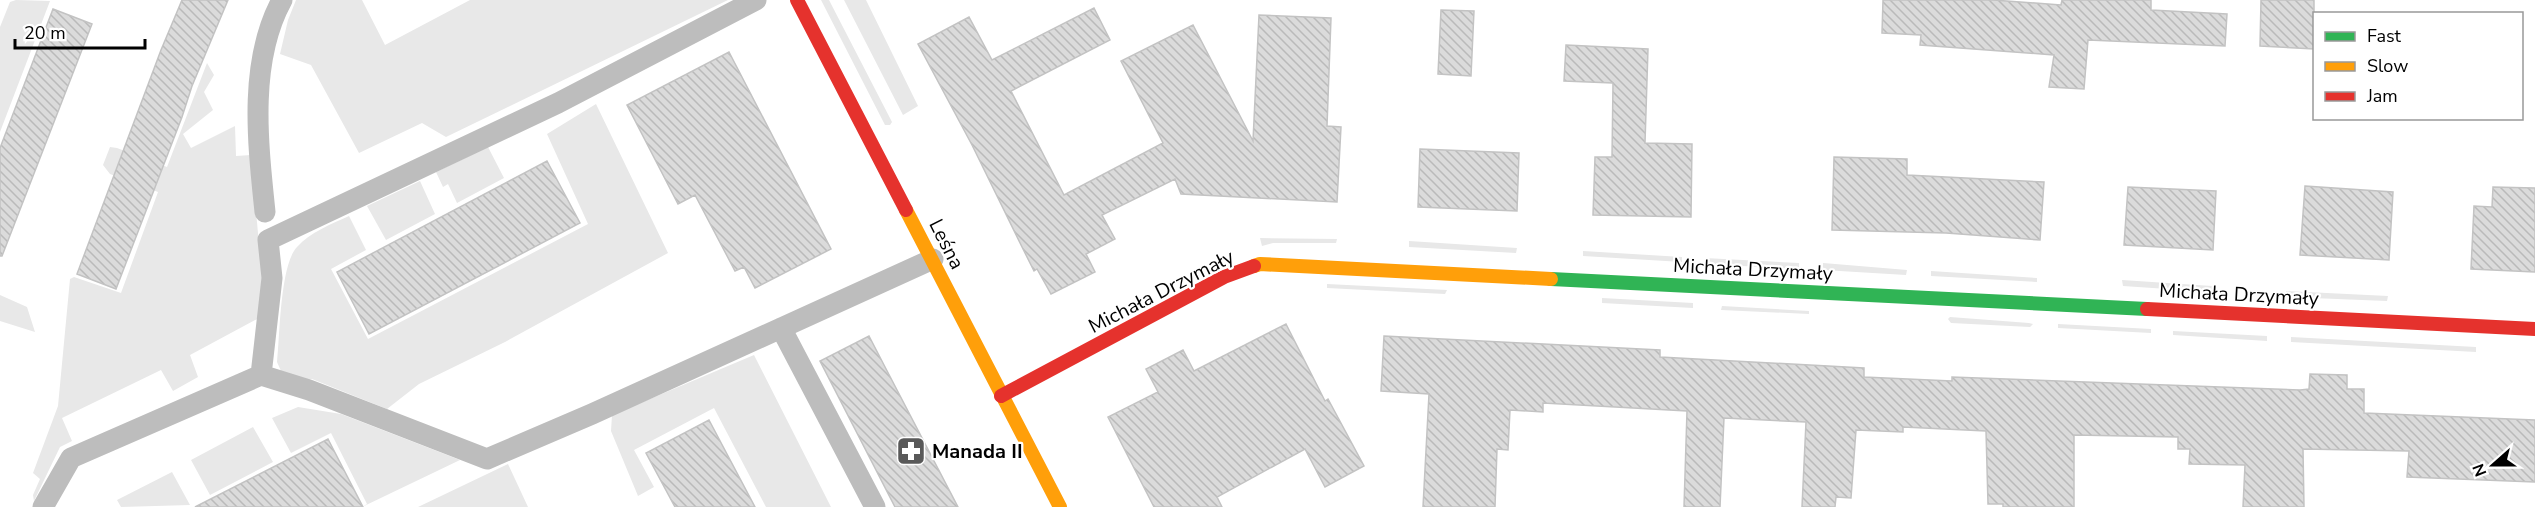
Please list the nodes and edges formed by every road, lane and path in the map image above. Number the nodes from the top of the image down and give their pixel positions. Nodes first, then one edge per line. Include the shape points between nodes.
1 (282, 0) edge
2 (756, 0) edge
3 (797, 0) edge
4 (266, 212) dead end
5 (933, 259) junction
6 (781, 328) junction
7 (2535, 329) edge
8 (261, 375) junction
9 (1001, 396) junction
10 (43, 507) edge
11 (875, 507) edge
12 (1060, 507) edge

1 - 4 lane via 272,19 257,96
2 - 8 lane via 558,104 268,240 272,278
3 - 5 street, Leśna
5 - 6 lane
5 - 9 street, Leśna
6 - 8 lane via 487,459
6 - 11 lane
7 - 9 street, Michała Drzymały via 1260,264 1224,277
8 - 10 lane via 71,458
9 - 12 street, Leśna

